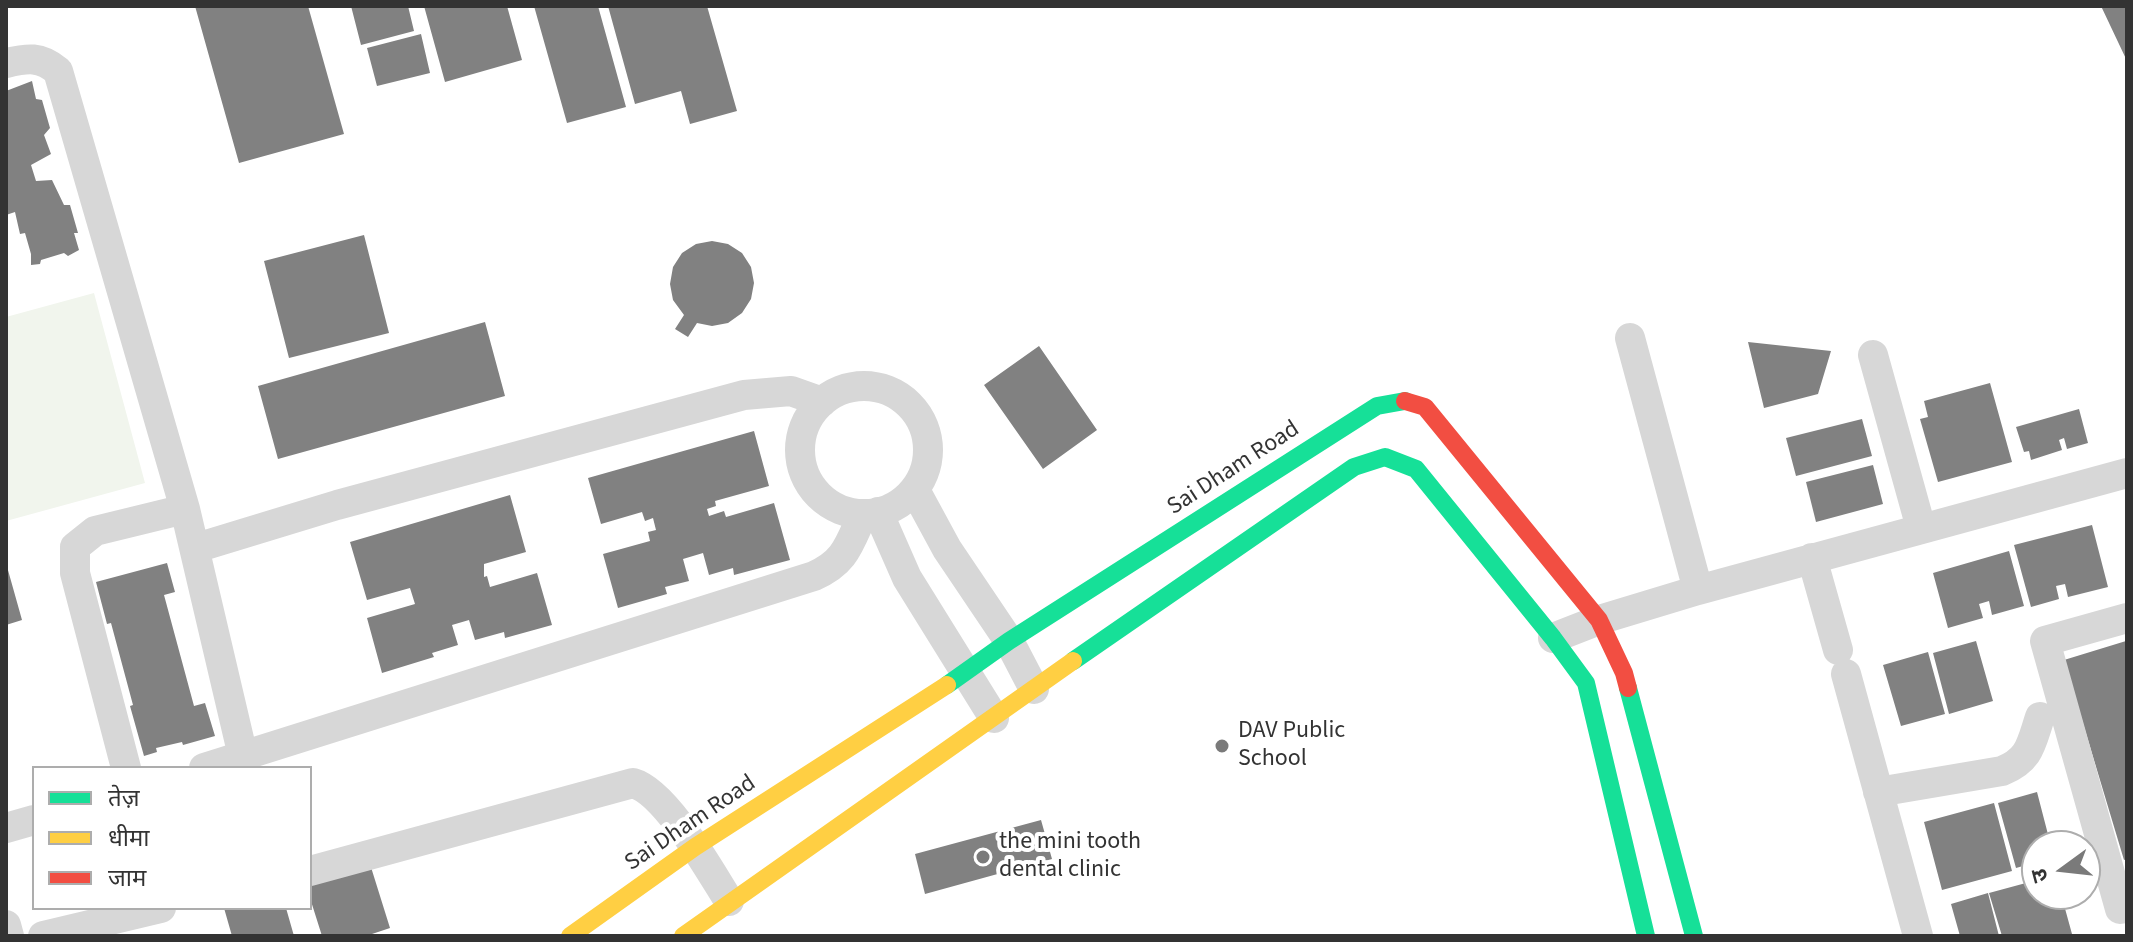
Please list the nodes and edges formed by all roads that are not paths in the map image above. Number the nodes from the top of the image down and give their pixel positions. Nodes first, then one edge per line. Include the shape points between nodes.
1 (6, 63) edge
2 (1630, 338) dead end
3 (1873, 355) dead end
4 (822, 402) junction
5 (1425, 407) junction
6 (1385, 457) junction
7 (2127, 473) edge
8 (915, 490) junction
9 (185, 509) junction
10 (870, 513) junction
11 (1921, 528) junction
12 (196, 548) junction
13 (1812, 558) junction
14 (1698, 590) junction
15 (2127, 618) edge
16 (1599, 620) junction
17 (1553, 638) junction
18 (1009, 641) junction
19 (966, 673) junction
20 (1034, 689) junction
21 (2040, 717) dead end
22 (994, 718) junction
23 (243, 756) junction
24 (125, 766) edge
25 (210, 766) edge
26 (1878, 792) junction
27 (32, 821) edge
28 (6, 828) edge
29 (695, 847) junction
30 (312, 870) edge
31 (729, 901) junction
32 (2127, 908) edge
33 (153, 910) edge
34 (6, 925) edge
35 (9, 936) edge
36 (43, 936) edge
37 (570, 936) edge
38 (683, 936) edge
39 (1646, 936) edge
40 (1694, 936) edge
41 (1918, 936) edge

1 - 9 street via 30,57 45,60 58,71
2 - 14 street
3 - 11 street
4 - 8 street via 847,387 868,385 907,401 928,438 928,459
4 - 10 street via 803,430 804,472 830,505
4 - 12 street via 791,391 744,395
5 - 6 street
5 - 16 street
5 - 18 street, Sai Dham Road via 1403,400 1377,406
6 - 17 street via 1416,469
6 - 20 street via 1354,467 1317,491
7 - 11 street
8 - 10 street via 892,509
8 - 18 street via 947,549
9 - 12 street
9 - 24 street via 95,531 75,547 75,573
10 - 19 street
10 - 23 street via 843,557 814,576
11 - 13 street
12 - 23 street
13 - 14 street
13 - 26 street
14 - 16 street
15 - 32 street via 2045,641 2120,909
16 - 17 street
16 - 40 street via 1624,673
17 - 39 street via 1586,683
18 - 19 street, Sai Dham Road
18 - 20 street
19 - 22 street
19 - 29 street, Sai Dham Road
20 - 22 street
21 - 26 street via 2027,754 2017,765
22 - 31 street
23 - 25 street
26 - 41 street
27 - 28 street
29 - 30 street via 653,793 633,783
29 - 31 street
29 - 37 street, Sai Dham Road
31 - 38 street
33 - 36 street
34 - 35 street

